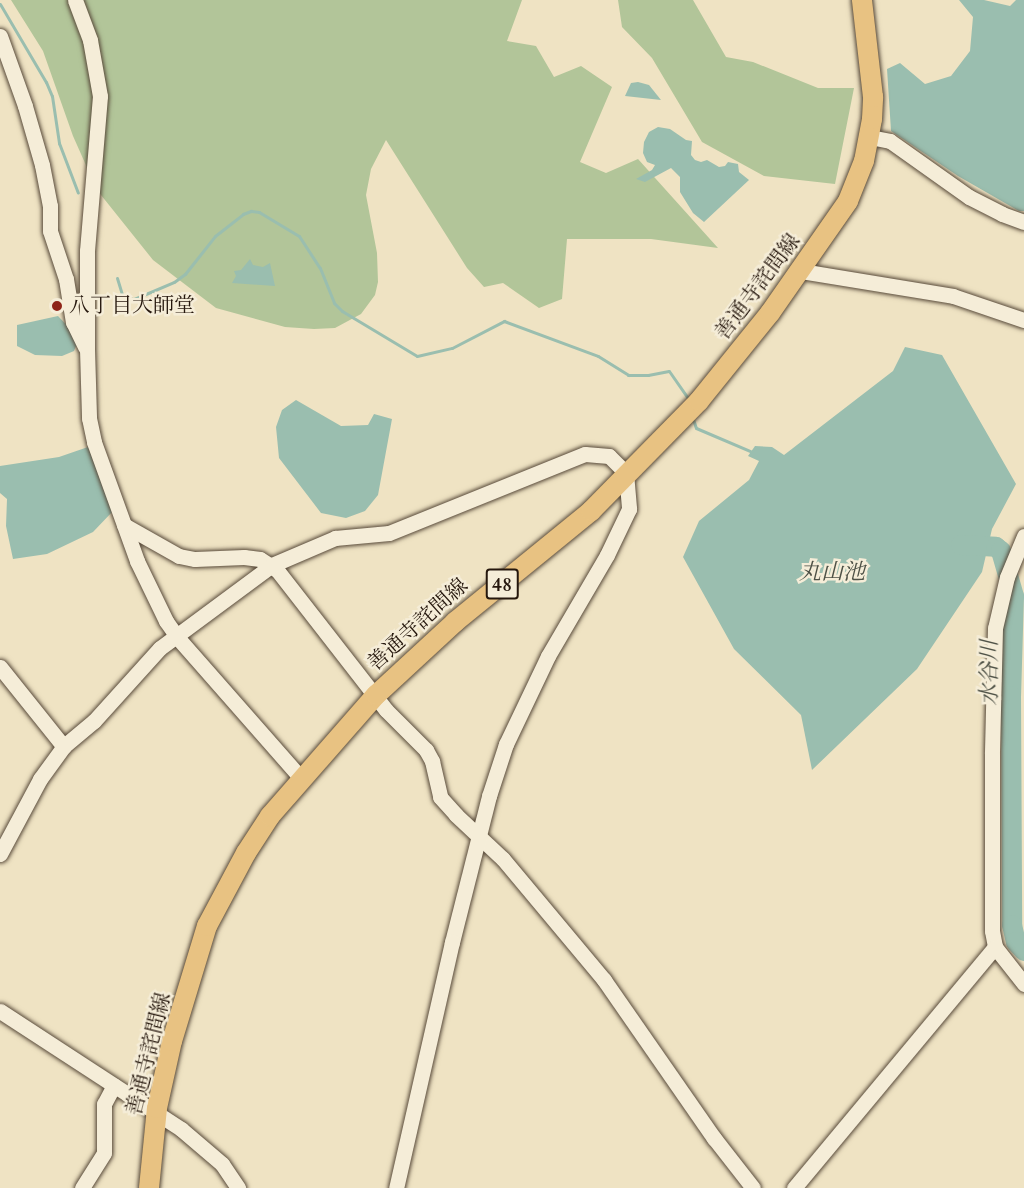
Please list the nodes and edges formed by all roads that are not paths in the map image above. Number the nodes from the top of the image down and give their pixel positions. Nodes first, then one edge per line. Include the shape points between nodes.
1 (75, 0) edge
2 (862, 0) edge
3 (0, 36) edge
4 (870, 137) junction
5 (1024, 222) edge
6 (801, 271) junction
7 (1024, 320) edge
8 (87, 349) junction
9 (626, 473) junction
10 (124, 525) junction
11 (1022, 540) edge
12 (1024, 560) edge
13 (272, 565) junction
14 (177, 637) junction
15 (0, 667) edge
16 (376, 695) junction
17 (64, 747) junction
18 (301, 778) junction
19 (479, 835) junction
20 (0, 854) edge
21 (995, 947) junction
22 (1024, 984) edge
23 (0, 1011) edge
24 (114, 1085) junction
25 (156, 1113) junction
26 (751, 1187) edge
27 (82, 1188) edge
28 (149, 1188) edge
29 (238, 1188) edge
30 (396, 1188) edge
31 (794, 1188) edge

1 - 8 street via 90,40 100,96 87,251
2 - 4 main road, 善通寺詫間線 / 48 via 873,97
3 - 8 street via 42,165 50,206 50,231 66,279 73,322
4 - 5 street via 890,141 969,196
4 - 6 main road, 善通寺詫間線 / 48 via 848,201
6 - 7 street via 953,296
6 - 9 main road, 善通寺詫間線 / 48 via 699,401
8 - 10 street via 89,418 94,442
9 - 13 street via 609,456 585,454 390,533 335,538
9 - 16 main road, 善通寺詫間線 / 48 via 591,511 455,622
9 - 19 street via 629,509 515,721
10 - 13 street via 179,556 244,557
10 - 14 street via 154,599
11 - 12 street
11 - 21 street via 1007,577 994,628
13 - 14 street
13 - 16 street
14 - 17 street via 160,648 94,721
14 - 18 street
15 - 17 street
16 - 18 main road, 善通寺詫間線 / 48
16 - 19 street via 426,750 440,797
17 - 20 street via 40,780
18 - 25 main road, 善通寺詫間線 / 48 via 246,853 207,926 172,1041
19 - 26 street via 604,980
19 - 30 street
21 - 22 street
21 - 31 street
23 - 24 street
24 - 25 street
24 - 27 street via 104,1104 104,1153
25 - 28 main road, 善通寺詫間線 / 48
25 - 29 street via 202,1145 222,1164

